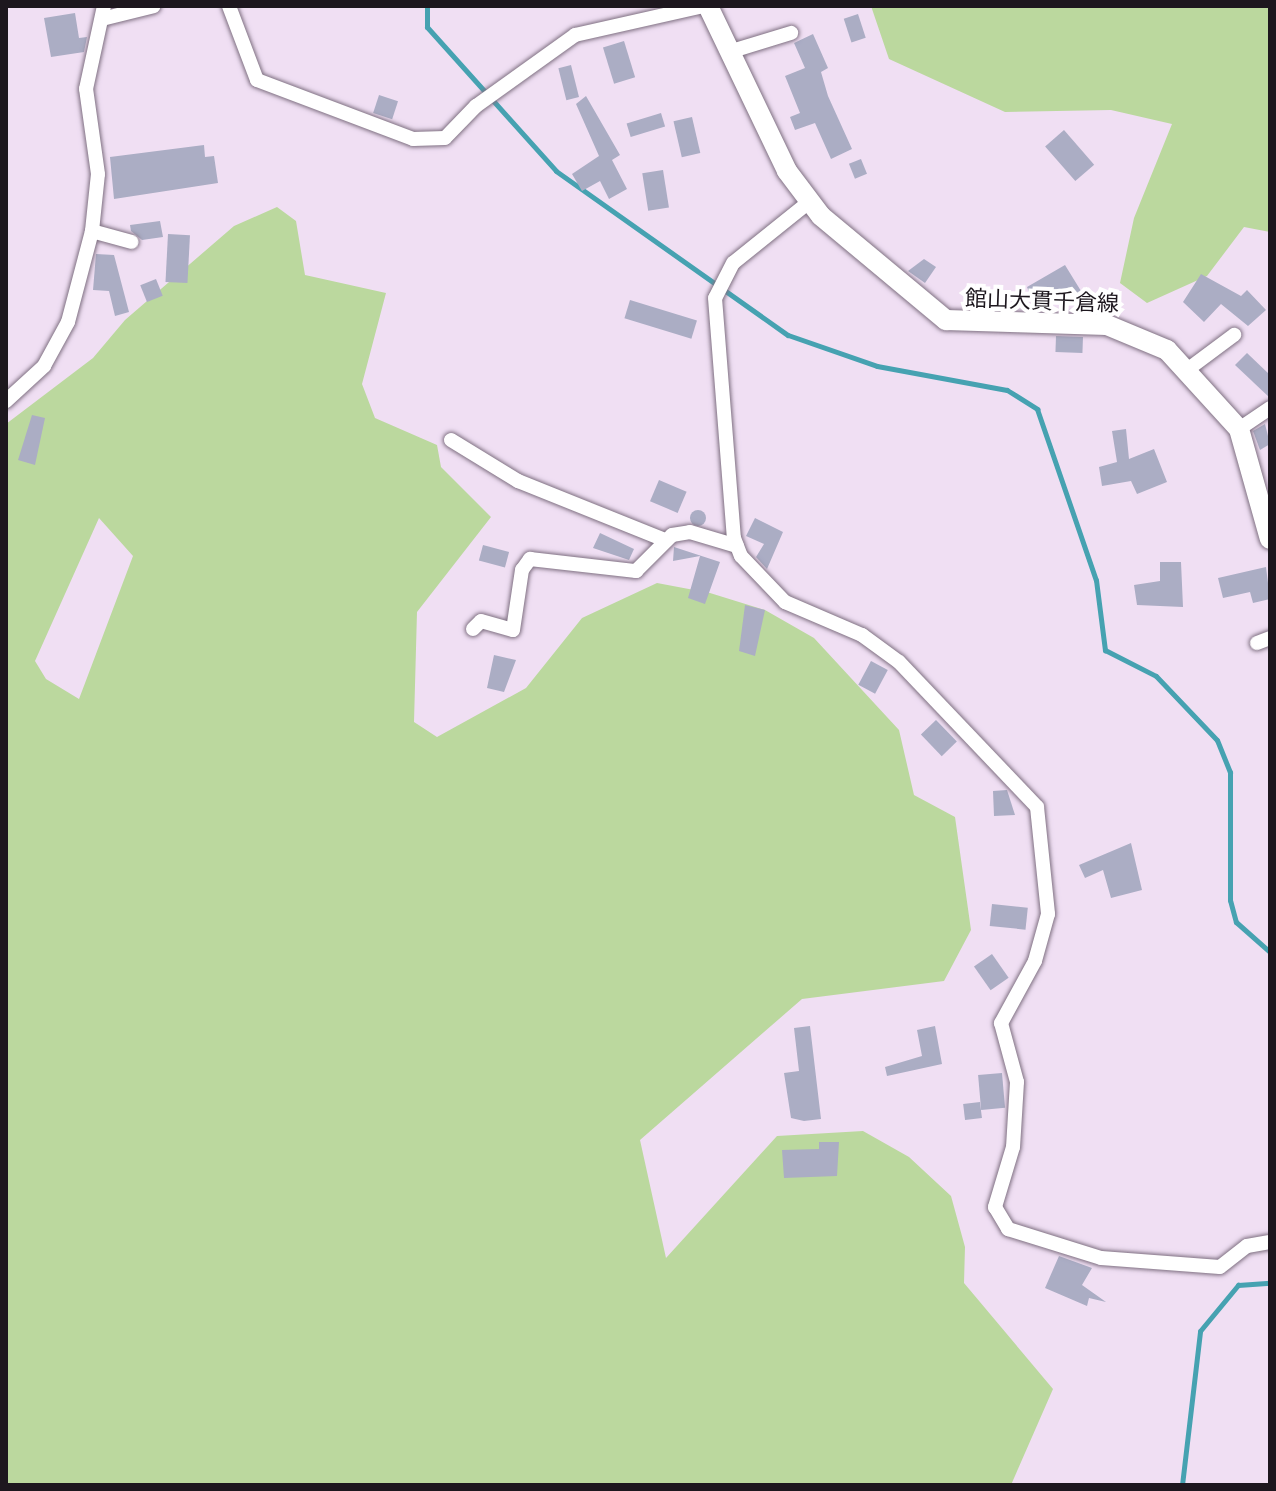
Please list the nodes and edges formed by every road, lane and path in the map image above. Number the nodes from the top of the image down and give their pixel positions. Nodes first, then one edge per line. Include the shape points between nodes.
1 (154, 6) edge
2 (229, 6) edge
3 (706, 6) edge
4 (105, 12) edge
5 (791, 33) dead end
6 (732, 51) junction
7 (809, 202) junction
8 (92, 231) junction
9 (132, 242) dead end
10 (1234, 335) dead end
11 (1187, 370) junction
12 (6, 401) edge
13 (1270, 408) edge
14 (1239, 429) junction
15 (451, 440) dead end
16 (662, 539) junction
17 (1270, 539) edge
18 (737, 546) junction
19 (473, 629) dead end
20 (1270, 1242) edge

1 - 4 street
2 - 3 street via 257,80 304,103 413,139 445,138 476,106 575,35
3 - 6 main road, 館山大貫千倉線
4 - 8 street via 86,89 98,174
5 - 6 street
6 - 7 main road, 館山大貫千倉線
7 - 11 main road, 館山大貫千倉線 via 946,320 1124,328 1154,341
7 - 18 street via 725,274 715,298
8 - 9 street
8 - 12 street via 68,322 44,366
10 - 11 street
11 - 14 main road, 館山大貫千倉線
13 - 14 street
14 - 17 main road, 館山大貫千倉線
15 - 16 street via 518,481
16 - 18 street via 690,532
16 - 19 street via 636,571 530,559 522,570 513,630 481,621
18 - 20 street via 785,602 888,652 1037,807 1045,933 1007,1006 1000,1036 1017,1082 1013,1147 995,1207 1008,1229 1101,1258 1190,1268 1220,1267 1247,1246

